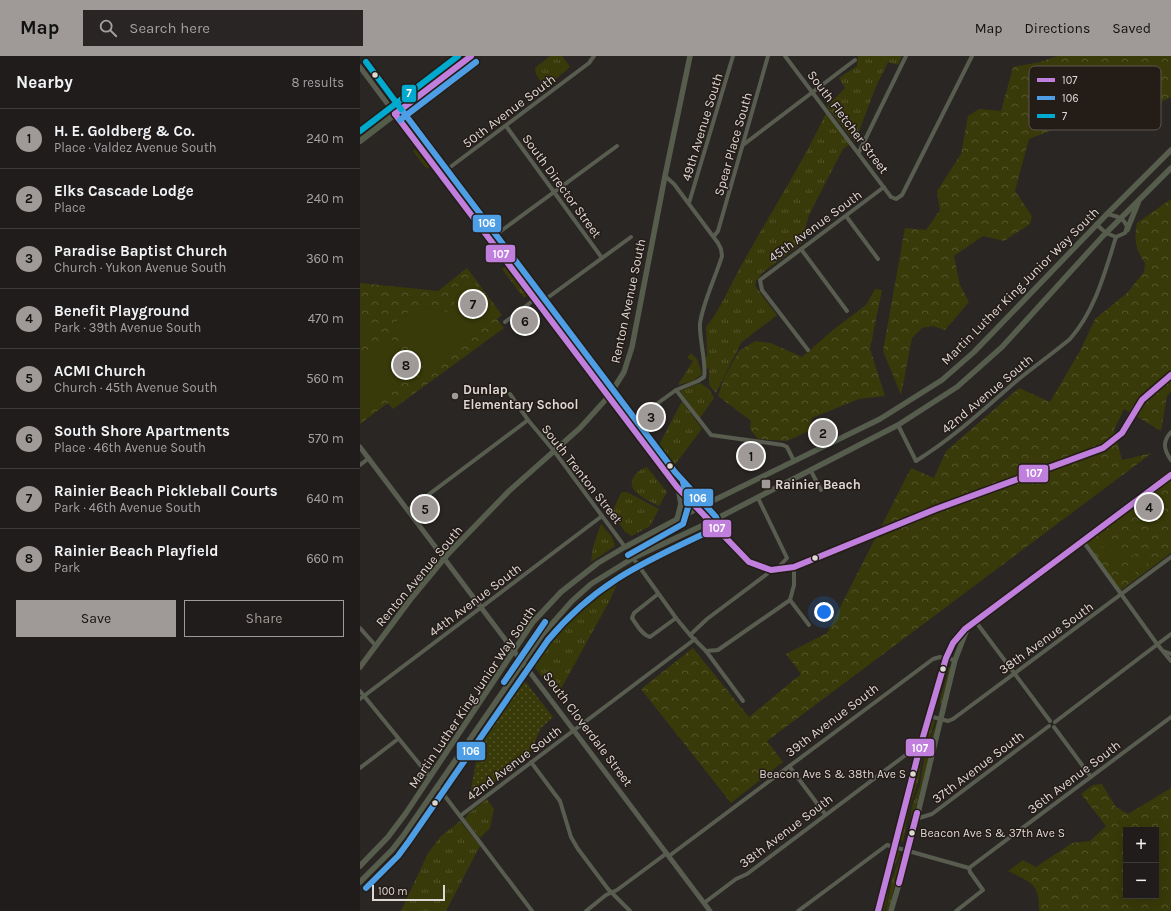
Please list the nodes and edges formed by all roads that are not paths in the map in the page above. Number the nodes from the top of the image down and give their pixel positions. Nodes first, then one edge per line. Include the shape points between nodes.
1 (471, 56) edge
2 (594, 56) edge
3 (690, 56) edge
4 (734, 56) edge
5 (768, 56) edge
6 (785, 56) edge
7 (906, 56) edge
8 (972, 56) edge
9 (855, 60) dead end
10 (360, 66) edge
11 (813, 94) junction
12 (395, 114) junction
13 (506, 126) junction
14 (360, 141) edge
15 (617, 146) dead end
16 (743, 146) junction
17 (1171, 150) edge
18 (859, 152) junction
19 (1171, 168) edge
20 (441, 174) junction
21 (665, 176) junction
22 (884, 188) junction
23 (553, 193) junction
24 (1140, 199) junction
25 (689, 204) junction
26 (1107, 214) junction
27 (846, 216) junction
28 (1121, 218) junction
29 (1096, 224) junction
30 (1127, 230) junction
31 (1106, 233) junction
32 (714, 236) junction
33 (631, 237) dead end
34 (1116, 237) junction
35 (490, 239) junction
36 (801, 249) junction
37 (602, 258) junction
38 (878, 259) dead end
39 (537, 301) junction
40 (847, 311) dead end
41 (505, 322) dead end
42 (808, 350) dead end
43 (1171, 375) edge
44 (676, 390) junction
45 (510, 394) dead end
46 (608, 396) junction
47 (528, 420) junction
48 (629, 424) junction
49 (898, 425) junction
50 (1171, 432) edge
51 (360, 446) edge
52 (554, 451) junction
53 (369, 458) junction
54 (1171, 460) edge
55 (794, 461) junction
56 (360, 465) edge
57 (812, 470) junction
58 (1171, 475) edge
59 (677, 487) junction
60 (821, 490) dead end
61 (758, 498) junction
62 (698, 508) junction
63 (408, 510) junction
64 (602, 516) junction
65 (677, 519) junction
66 (710, 522) junction
67 (1083, 541) junction
68 (625, 548) junction
69 (1171, 557) edge
70 (444, 558) junction
71 (633, 558) junction
72 (794, 567) junction
73 (772, 570) junction
74 (658, 594) junction
75 (1121, 594) junction
76 (790, 600) junction
77 (481, 608) junction
78 (676, 618) junction
79 (976, 622) junction
80 (810, 625) dead end
81 (360, 628) edge
82 (967, 629) junction
83 (1171, 634) edge
84 (690, 636) junction
85 (695, 639) junction
86 (1157, 644) junction
87 (376, 646) junction
88 (514, 651) junction
89 (706, 651) junction
90 (1162, 651) junction
91 (1171, 654) edge
92 (946, 658) junction
93 (955, 660) junction
94 (1171, 661) edge
95 (523, 663) junction
96 (360, 667) edge
97 (1014, 674) junction
98 (360, 691) edge
99 (362, 697) edge
100 (744, 701) dead end
101 (929, 716) junction
102 (1171, 717) edge
103 (941, 719) junction
104 (1052, 724) junction
105 (574, 730) junction
106 (398, 739) junction
107 (920, 747) junction
108 (531, 762) junction
109 (789, 766) junction
110 (360, 768) edge
111 (430, 777) junction
112 (1091, 777) junction
113 (438, 787) junction
114 (825, 814) junction
115 (460, 816) junction
116 (916, 819) junction
117 (894, 846) junction
118 (909, 850) junction
119 (668, 854) junction
120 (360, 865) edge
121 (969, 868) junction
122 (360, 882) edge
123 (612, 892) junction
124 (704, 903) junction
125 (532, 911) edge
126 (586, 911) edge
127 (630, 911) edge
128 (710, 911) edge
129 (798, 911) edge
130 (878, 911) edge
131 (891, 911) edge
132 (956, 911) edge

1 - 12 main road
2 - 13 street, 50th Avenue South via 589,63
3 - 21 main road, Renton Avenue South
4 - 25 street, 49th Avenue South
5 - 16 street, Spear Place South
6 - 11 street, South Fletcher Street
7 - 18 street
8 - 22 street, South Fletcher Street via 902,195 896,199
9 - 11 street
10 - 12 street
11 - 16 street
11 - 18 street, South Fletcher Street
12 - 14 main road
12 - 20 main road
13 - 20 street, 50th Avenue South
13 - 23 street, South Director Street
15 - 23 street
16 - 32 street, Spear Place South via 718,231
17 - 26 main road, Martin Luther King Junior Way South
18 - 22 street, South Fletcher Street
19 - 24 main road, Martin Luther King Junior Way South
20 - 35 main road
21 - 25 street
21 - 46 main road, Renton Avenue South via 632,347 624,372
22 - 27 street, 45th Avenue South
23 - 35 street
23 - 37 street, South Director Street
24 - 28 main road, Martin Luther King Junior Way South
24 - 30 main road
25 - 32 street
26 - 28 street
26 - 29 main road, Martin Luther King Junior Way South
27 - 36 street, 45th Avenue South
27 - 38 street
28 - 30 street via 1127,224
28 - 31 main road, Martin Luther King Junior Way South
29 - 31 street
29 - 55 main road, Martin Luther King Junior Way South via 974,352 942,380 895,411
30 - 34 street
31 - 34 street
31 - 49 main road, Martin Luther King Junior Way South via 991,358 957,387
32 - 44 street via 722,249 722,256 700,326 704,377
33 - 37 street
34 - 49 street, 42nd Avenue South via 1092,306 1070,339 945,442 916,461
35 - 39 main road
36 - 40 street
36 - 42 street, 45th Avenue South via 759,282 762,290
37 - 39 street
39 - 41 street
39 - 46 main road
43 - 72 main road via 1142,400 1121,435 1103,448 936,509
44 - 48 street
44 - 55 street via 711,435 783,444
45 - 47 street, South Trenton Street
46 - 48 main road
46 - 52 main road, Renton Avenue South via 580,428
47 - 52 street, South Trenton Street
47 - 63 street
48 - 59 main road
49 - 57 main road, Martin Luther King Junior Way South
50 - 54 street via 1164,446
51 - 53 street, South Cloverdale Street
52 - 64 street, South Trenton Street
52 - 70 main road, Renton Avenue South via 509,491
53 - 56 street
53 - 63 street, South Cloverdale Street
55 - 62 main road, Martin Luther King Junior Way South
57 - 60 street
57 - 61 main road, Martin Luther King Junior Way South
58 - 67 main road
59 - 62 main road
59 - 65 main road via 681,504
61 - 66 main road, Martin Luther King Junior Way South
61 - 73 street via 787,558
62 - 65 main road, Martin Luther King Junior Way South
62 - 66 main road
63 - 70 street, South Cloverdale Street
64 - 68 street, South Trenton Street
64 - 77 street, 44th Avenue South
65 - 68 main road, Martin Luther King Junior Way South
66 - 71 main road, Martin Luther King Junior Way South
66 - 73 main road via 753,565
67 - 75 street
67 - 79 main road
68 - 88 main road, Martin Luther King Junior Way South via 598,563 561,592 533,622
69 - 75 street, 38th Avenue South
70 - 77 street, South Cloverdale Street
70 - 87 main road, Renton Avenue South
71 - 74 street
71 - 95 main road, Martin Luther King Junior Way South via 591,584 572,601 552,622
72 - 73 main road
72 - 76 street via 794,585
73 - 84 street via 707,619
74 - 78 street
74 - 78 street via 634,613 632,618 637,625 650,637
75 - 86 street
75 - 97 street, 38th Avenue South
76 - 80 street
76 - 89 street via 718,650
77 - 88 street, South Cloverdale Street
77 - 99 street, 44th Avenue South
78 - 84 street
79 - 82 main road
79 - 97 street
81 - 87 street
82 - 92 main road via 953,643
82 - 93 main road
83 - 86 street, 37th Avenue South
84 - 85 street
85 - 89 street
85 - 105 street, 42nd Avenue South
86 - 90 street
86 - 104 street, 37th Avenue South
87 - 96 main road, Renton Avenue South
88 - 95 street, South Cloverdale Street
88 - 111 main road, Martin Luther King Junior Way South
89 - 100 street
90 - 91 street
90 - 94 street
92 - 93 street, 39th Avenue South
92 - 101 main road
92 - 109 street, 39th Avenue South via 933,659
93 - 103 main road
95 - 105 street, South Cloverdale Street
95 - 113 main road, Martin Luther King Junior Way South
97 - 103 street, 38th Avenue South via 953,719
97 - 104 street
98 - 99 street
99 - 106 street
101 - 103 street, 38th Avenue South
101 - 107 main road
102 - 112 street, 36th Avenue South
103 - 116 main road
104 - 112 street
104 - 116 street, 37th Avenue South via 932,814
105 - 108 street, 42nd Avenue South
105 - 119 street, South Cloverdale Street
106 - 110 street
106 - 111 street
107 - 114 street, 38th Avenue South
107 - 117 main road
108 - 115 street, 42nd Avenue South
108 - 123 street via 560,801 574,843
109 - 114 street
109 - 119 street, 39th Avenue South
111 - 120 main road, Martin Luther King Junior Way South via 394,829
112 - 121 street, 36th Avenue South
113 - 115 street
113 - 122 main road, Martin Luther King Junior Way South via 392,850
114 - 124 street, 38th Avenue South via 747,874 736,879
115 - 125 street
116 - 118 main road
117 - 118 street
117 - 129 street via 887,845 882,848
117 - 130 main road
118 - 121 street
118 - 131 main road
119 - 123 street, 39th Avenue South
119 - 124 street, South Cloverdale Street
121 - 132 street via 983,890
123 - 126 street, 39th Avenue South
123 - 127 street
124 - 128 street, South Cloverdale Street

